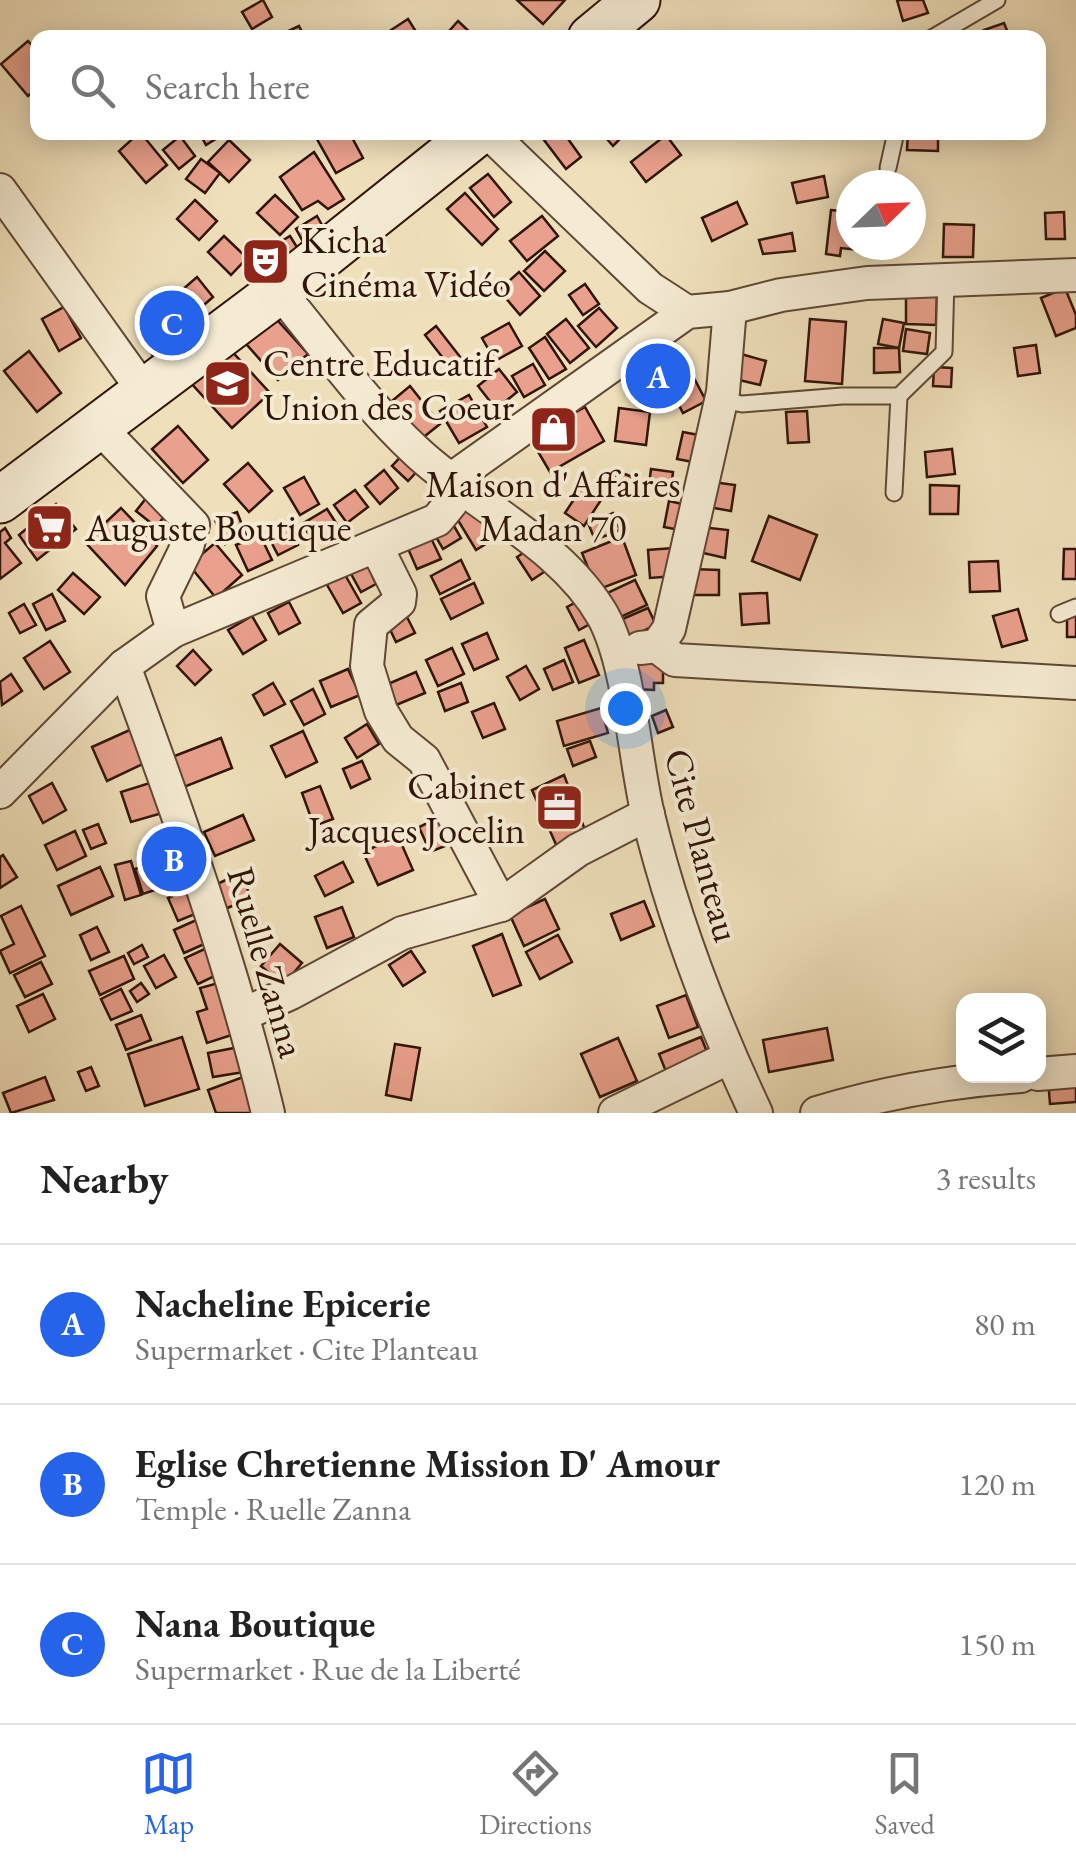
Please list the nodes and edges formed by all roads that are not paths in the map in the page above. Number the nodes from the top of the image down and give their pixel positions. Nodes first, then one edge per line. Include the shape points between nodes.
1 (997, 0) edge
2 (946, 30) edge
3 (468, 140) edge
4 (496, 140) edge
5 (894, 140) edge
6 (888, 168) dead end
7 (0, 190) edge
8 (946, 279) junction
9 (1074, 279) edge
10 (279, 292) junction
11 (730, 308) junction
12 (687, 312) junction
13 (143, 390) junction
14 (899, 396) junction
15 (721, 400) junction
16 (98, 427) junction
17 (449, 481) junction
18 (894, 493) dead end
19 (0, 500) edge
20 (376, 546) junction
21 (1076, 608) edge
22 (1059, 614) dead end
23 (173, 631) junction
24 (658, 646) junction
25 (616, 651) junction
26 (124, 666) junction
27 (1076, 683) edge
28 (0, 792) edge
29 (648, 814) junction
30 (501, 905) junction
31 (244, 1014) junction
32 (730, 1058) junction
33 (1076, 1071) edge
34 (1046, 1073) edge
35 (956, 1083) edge
36 (268, 1113) edge
37 (616, 1113) edge
38 (756, 1113) edge
39 (817, 1113) edge

1 - 2 lane
3 - 10 street
4 - 12 street via 636,276
5 - 6 lane
7 - 13 street
8 - 9 street
8 - 11 street via 782,294
8 - 14 lane via 944,352
10 - 13 street
10 - 17 street, Cite Planteau via 389,422
11 - 12 street
11 - 15 street
12 - 17 street
13 - 16 street
14 - 15 lane
14 - 18 lane
15 - 24 street via 669,629
16 - 19 street
16 - 23 street via 193,525 163,596
17 - 20 street via 451,503 437,520
17 - 25 street, Cite Planteau via 582,585
20 - 23 street
20 - 30 street via 400,594 371,625 367,666 381,711 398,740 424,760
21 - 22 lane
23 - 26 street
24 - 25 street
24 - 27 street via 675,660
25 - 29 street, Cite Planteau
26 - 28 street
26 - 31 street, Ruelle Zanna
29 - 30 street via 578,850
29 - 32 street, Cite Planteau via 685,943
30 - 31 street via 402,933
31 - 36 street, Ruelle Zanna
32 - 37 street
32 - 38 street, Cite Planteau
33 - 34 street
35 - 39 street

